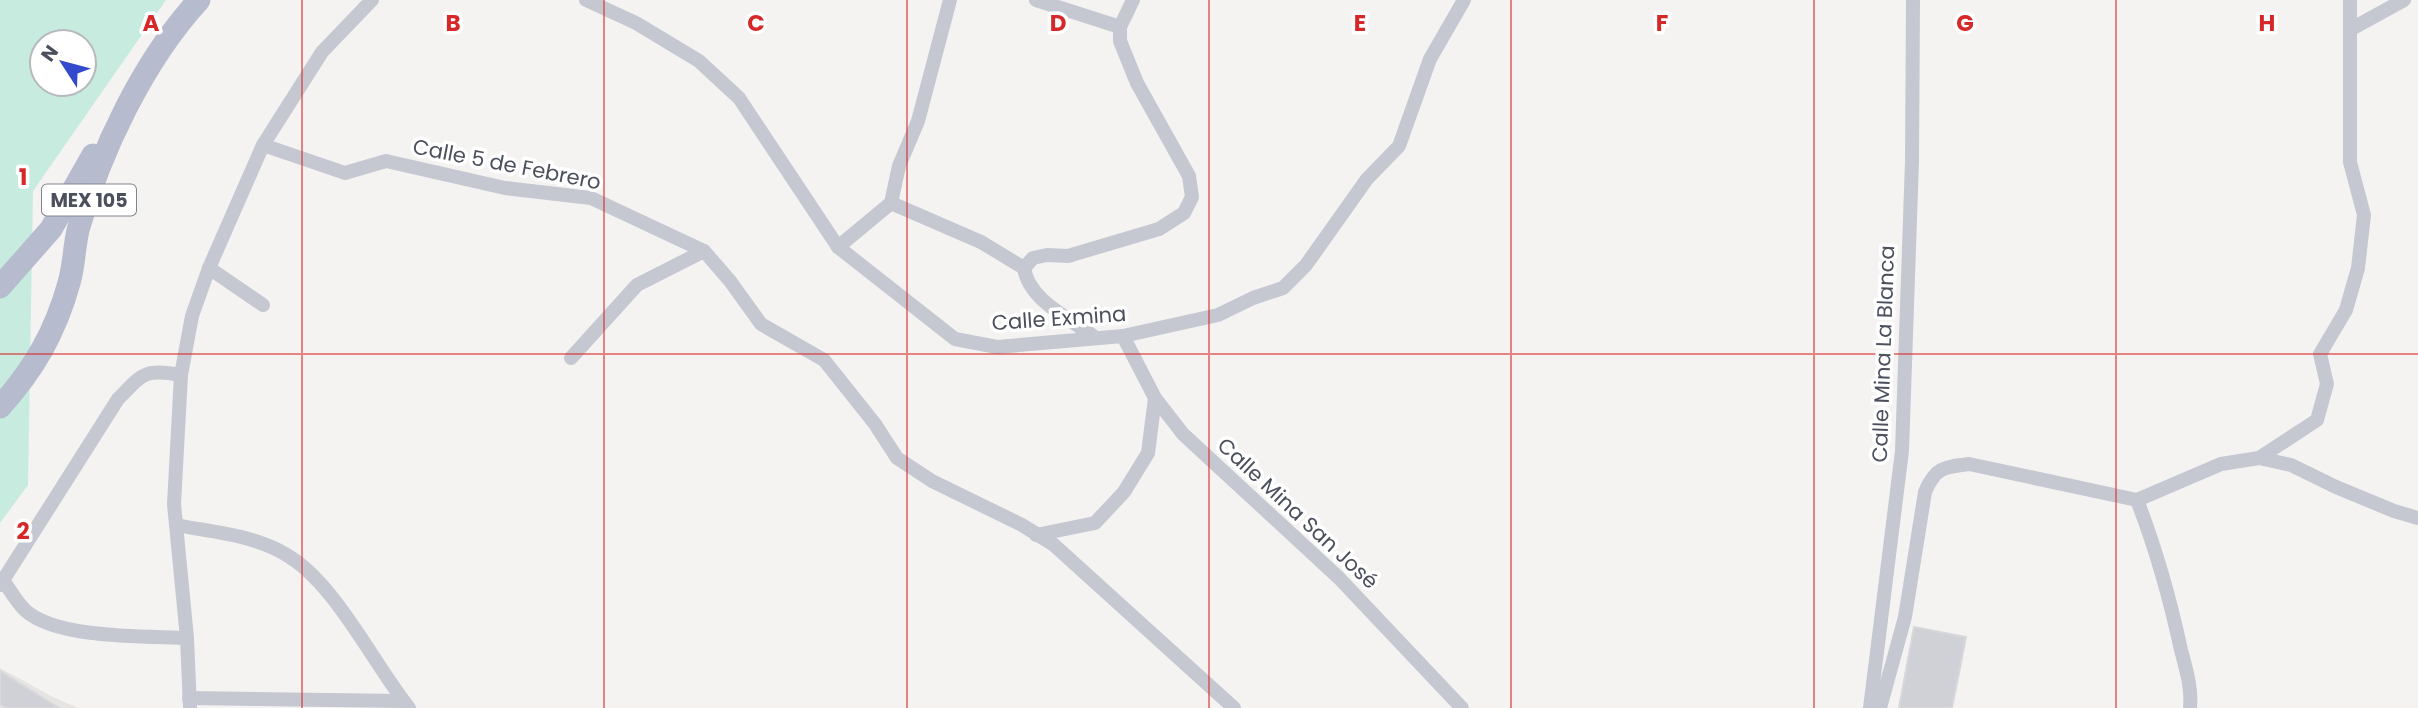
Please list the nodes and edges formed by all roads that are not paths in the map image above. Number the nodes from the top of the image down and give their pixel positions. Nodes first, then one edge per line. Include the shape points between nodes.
1 (181, 0) edge
2 (198, 0) edge
3 (372, 0) edge
4 (586, 0) edge
5 (950, 0) edge
6 (1036, 0) edge
7 (1133, 0) edge
8 (1464, 0) edge
9 (1913, 0) edge
10 (2350, 0) edge
11 (2404, 0) edge
12 (1120, 27) junction
13 (2351, 29) junction
14 (263, 145) junction
15 (891, 203) junction
16 (838, 247) junction
17 (704, 251) junction
18 (209, 268) junction
19 (1024, 268) junction
20 (0, 287) edge
21 (263, 305) dead end
22 (1123, 336) junction
23 (1096, 338) junction
24 (571, 358) dead end
25 (181, 375) junction
26 (1155, 398) junction
27 (0, 407) edge
28 (2259, 458) junction
29 (2137, 500) junction
30 (2418, 518) edge
31 (176, 525) junction
32 (1036, 535) junction
33 (1, 582) edge
34 (187, 638) junction
35 (189, 703) edge
36 (406, 704) edge
37 (1234, 708) edge
38 (1462, 708) edge
39 (1870, 708) edge
40 (1880, 708) edge
41 (2190, 708) edge

1 - 20 main road, MEX 105 via 144,58 51,229
2 - 27 main road, MEX 105 via 147,71 117,128 78,232 70,281 55,327 37,362
3 - 14 street via 322,52
4 - 16 street, Calle Exmina via 636,23 699,61 739,98
5 - 15 street
6 - 12 street
7 - 12 street
8 - 22 street, Calle Exmina via 1430,59 1399,146 1367,179 1306,265 1283,288 1218,315
9 - 39 street, Calle Mina La Blanca via 1902,451
10 - 13 street
11 - 13 street
12 - 19 street via 1120,41 1137,83 1189,176 1192,197 1184,213 1159,229 1068,256 1033,258
13 - 28 street via 2350,162 2364,215 2358,268 2346,310 2320,354 2327,384 2317,420
14 - 17 street, Calle 5 de Febrero via 345,173 386,161 505,188 591,198
14 - 18 street
15 - 16 street
15 - 19 street via 981,242
16 - 23 street, Calle Exmina via 955,339 997,347
17 - 24 street via 637,285
17 - 32 street, Calle 5 de Febrero via 761,324 824,360 897,458
18 - 21 street
18 - 25 street via 192,316
19 - 23 street via 1026,280 1039,297
22 - 23 street, Calle Exmina
22 - 26 street, Calle Mina San José
25 - 31 street
25 - 33 street via 143,374 118,399
26 - 32 street via 1148,453 1124,492 1095,523
26 - 38 street, Calle Mina San José via 1183,434 1339,578
28 - 29 street via 2221,464
28 - 30 street via 2291,465
29 - 40 street via 1969,464 1946,467 1932,476 1925,492 1905,617
29 - 41 street via 2156,549 2191,695
31 - 34 street
31 - 36 street via 249,539 286,554 322,584
32 - 37 street via 1054,545
33 - 34 street via 26,611 52,625 96,634
34 - 35 street
35 - 36 street

